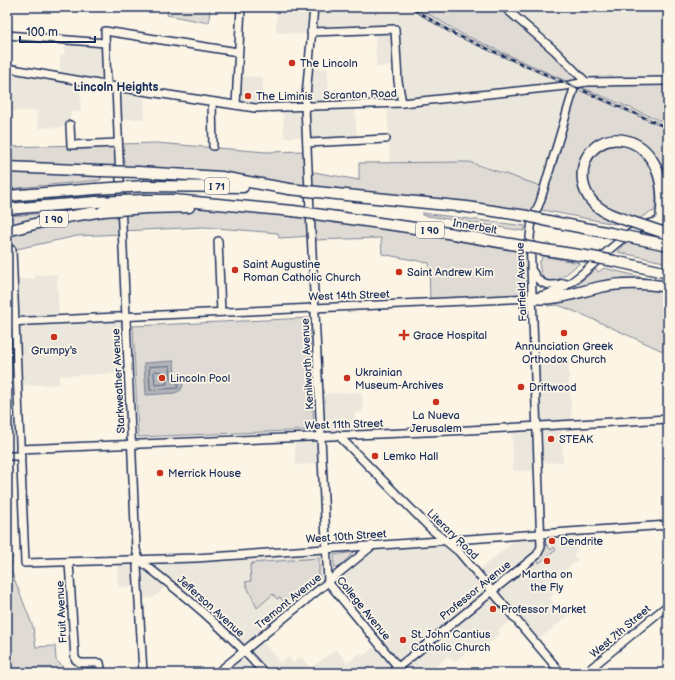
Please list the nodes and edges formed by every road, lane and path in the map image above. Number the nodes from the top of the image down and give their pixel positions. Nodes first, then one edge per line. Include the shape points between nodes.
1 (241, 7) edge
2 (314, 7) edge
3 (504, 7) edge
4 (311, 32) junction
5 (7, 34) edge
6 (105, 43) junction
7 (238, 52) junction
8 (7, 68) edge
9 (668, 81) edge
10 (586, 82) junction
11 (575, 84) junction
12 (107, 86) junction
13 (116, 87) junction
14 (212, 102) junction
15 (402, 103) junction
16 (236, 105) junction
17 (306, 107) junction
18 (70, 124) dead end
19 (7, 138) edge
20 (386, 140) dead end
21 (118, 143) junction
22 (307, 143) junction
23 (213, 146) dead end
24 (8, 147) edge
25 (7, 167) edge
26 (289, 189) junction
27 (7, 196) edge
28 (146, 204) junction
29 (7, 209) edge
30 (664, 220) edge
31 (7, 231) edge
32 (668, 234) edge
33 (218, 241) dead end
34 (668, 245) edge
35 (12, 250) dead end
36 (532, 270) junction
37 (583, 272) junction
38 (668, 273) edge
39 (668, 287) edge
40 (533, 298) junction
41 (315, 307) junction
42 (221, 312) junction
43 (126, 316) junction
44 (7, 322) edge
45 (15, 322) junction
46 (668, 419) edge
47 (538, 426) junction
48 (338, 435) junction
49 (321, 436) junction
50 (132, 444) junction
51 (20, 452) junction
52 (7, 456) edge
53 (668, 525) edge
54 (542, 533) junction
55 (444, 541) junction
56 (372, 546) junction
57 (326, 549) junction
58 (139, 560) junction
59 (69, 562) junction
60 (328, 582) junction
61 (493, 591) junction
62 (668, 605) edge
63 (244, 650) junction
64 (401, 670) edge
65 (102, 673) edge
66 (143, 673) edge
67 (217, 673) edge
68 (264, 673) edge
69 (392, 673) edge
70 (561, 673) edge
71 (585, 673) edge

1 - 7 street
2 - 4 street, Kenilworth Avenue
3 - 10 street via 554,50
4 - 15 street via 395,29
4 - 17 street, Kenilworth Avenue
5 - 6 street
6 - 7 street via 105,31
6 - 12 street
7 - 16 street
8 - 12 street, Scranton Road
9 - 10 street, Scranton Road
10 - 11 street, Scranton Road
11 - 15 street, Scranton Road
11 - 36 street, Fairfield Avenue via 540,202 532,220
12 - 13 street, Scranton Road
13 - 14 street, Scranton Road
13 - 21 street, Starkweather Avenue
14 - 16 street, Scranton Road
14 - 23 street
15 - 17 street, Scranton Road
16 - 17 street, Scranton Road via 255,108
17 - 22 street, Kenilworth Avenue
18 - 21 street via 71,145
19 - 24 street
20 - 22 street
21 - 43 street, Starkweather Avenue
22 - 41 street, Kenilworth Avenue
25 - 26 highway, bridge via 221,177
26 - 27 highway, I 71, bridge via 146,186
26 - 34 highway, Innerbelt, bridge via 527,216
28 - 29 highway, bridge via 96,202
28 - 31 highway, I 90, bridge via 54,219
28 - 38 highway, Innerbelt / I 90, bridge via 277,208 436,231 592,257
30 - 32 highway, bridge via 659,176 652,158 636,142 622,139 607,141 596,148 588,157 583,172 588,198 598,208 617,217
30 - 37 street, West 14th Street via 649,222 634,230
33 - 42 street
35 - 45 street
36 - 37 street via 538,280 550,286 564,283
36 - 40 street, Fairfield Avenue
37 - 40 street, West 14th Street via 562,288
39 - 40 highway via 623,284 551,299
40 - 41 street, West 14th Street
40 - 47 street, Fairfield Avenue
41 - 42 street, West 14th Street
41 - 49 street, Kenilworth Avenue
42 - 43 street, West 14th Street
43 - 45 street, West 14th Street
43 - 50 street, Starkweather Avenue
44 - 45 street, West 14th Street
45 - 51 street
46 - 47 street, West 11th Street
47 - 48 street, West 11th Street
47 - 54 street, Fairfield Avenue
48 - 49 street, West 11th Street
48 - 55 street, Literary Road
49 - 50 street, West 11th Street
49 - 57 street, Kenilworth Avenue
50 - 51 street, West 11th Street
50 - 58 street, Starkweather Avenue via 136,548
51 - 52 street, West 11th Street
51 - 59 street, West 10th Street via 25,563
53 - 54 street, West 10th Street
54 - 55 street, West 10th Street
54 - 61 street, Professor Avenue via 542,547 537,555
55 - 56 street, West 10th Street
55 - 61 street, Literary Road via 459,552
56 - 57 street, West 10th Street
56 - 60 street, Tremont Avenue
57 - 58 street, West 10th Street
57 - 60 street, College Avenue
58 - 59 street, West 10th Street
58 - 63 street, Jefferson Avenue
58 - 66 street, Starkweather Avenue via 137,566
59 - 65 street, Fruit Avenue via 76,662 100,663
60 - 63 street, Tremont Avenue
60 - 64 street, College Avenue
61 - 64 street, Professor Avenue
61 - 70 street, Literary Road
62 - 71 street, West 7th Street
63 - 67 street, Tremont Avenue
63 - 68 street, Jefferson Avenue
64 - 69 street, Professor Avenue

